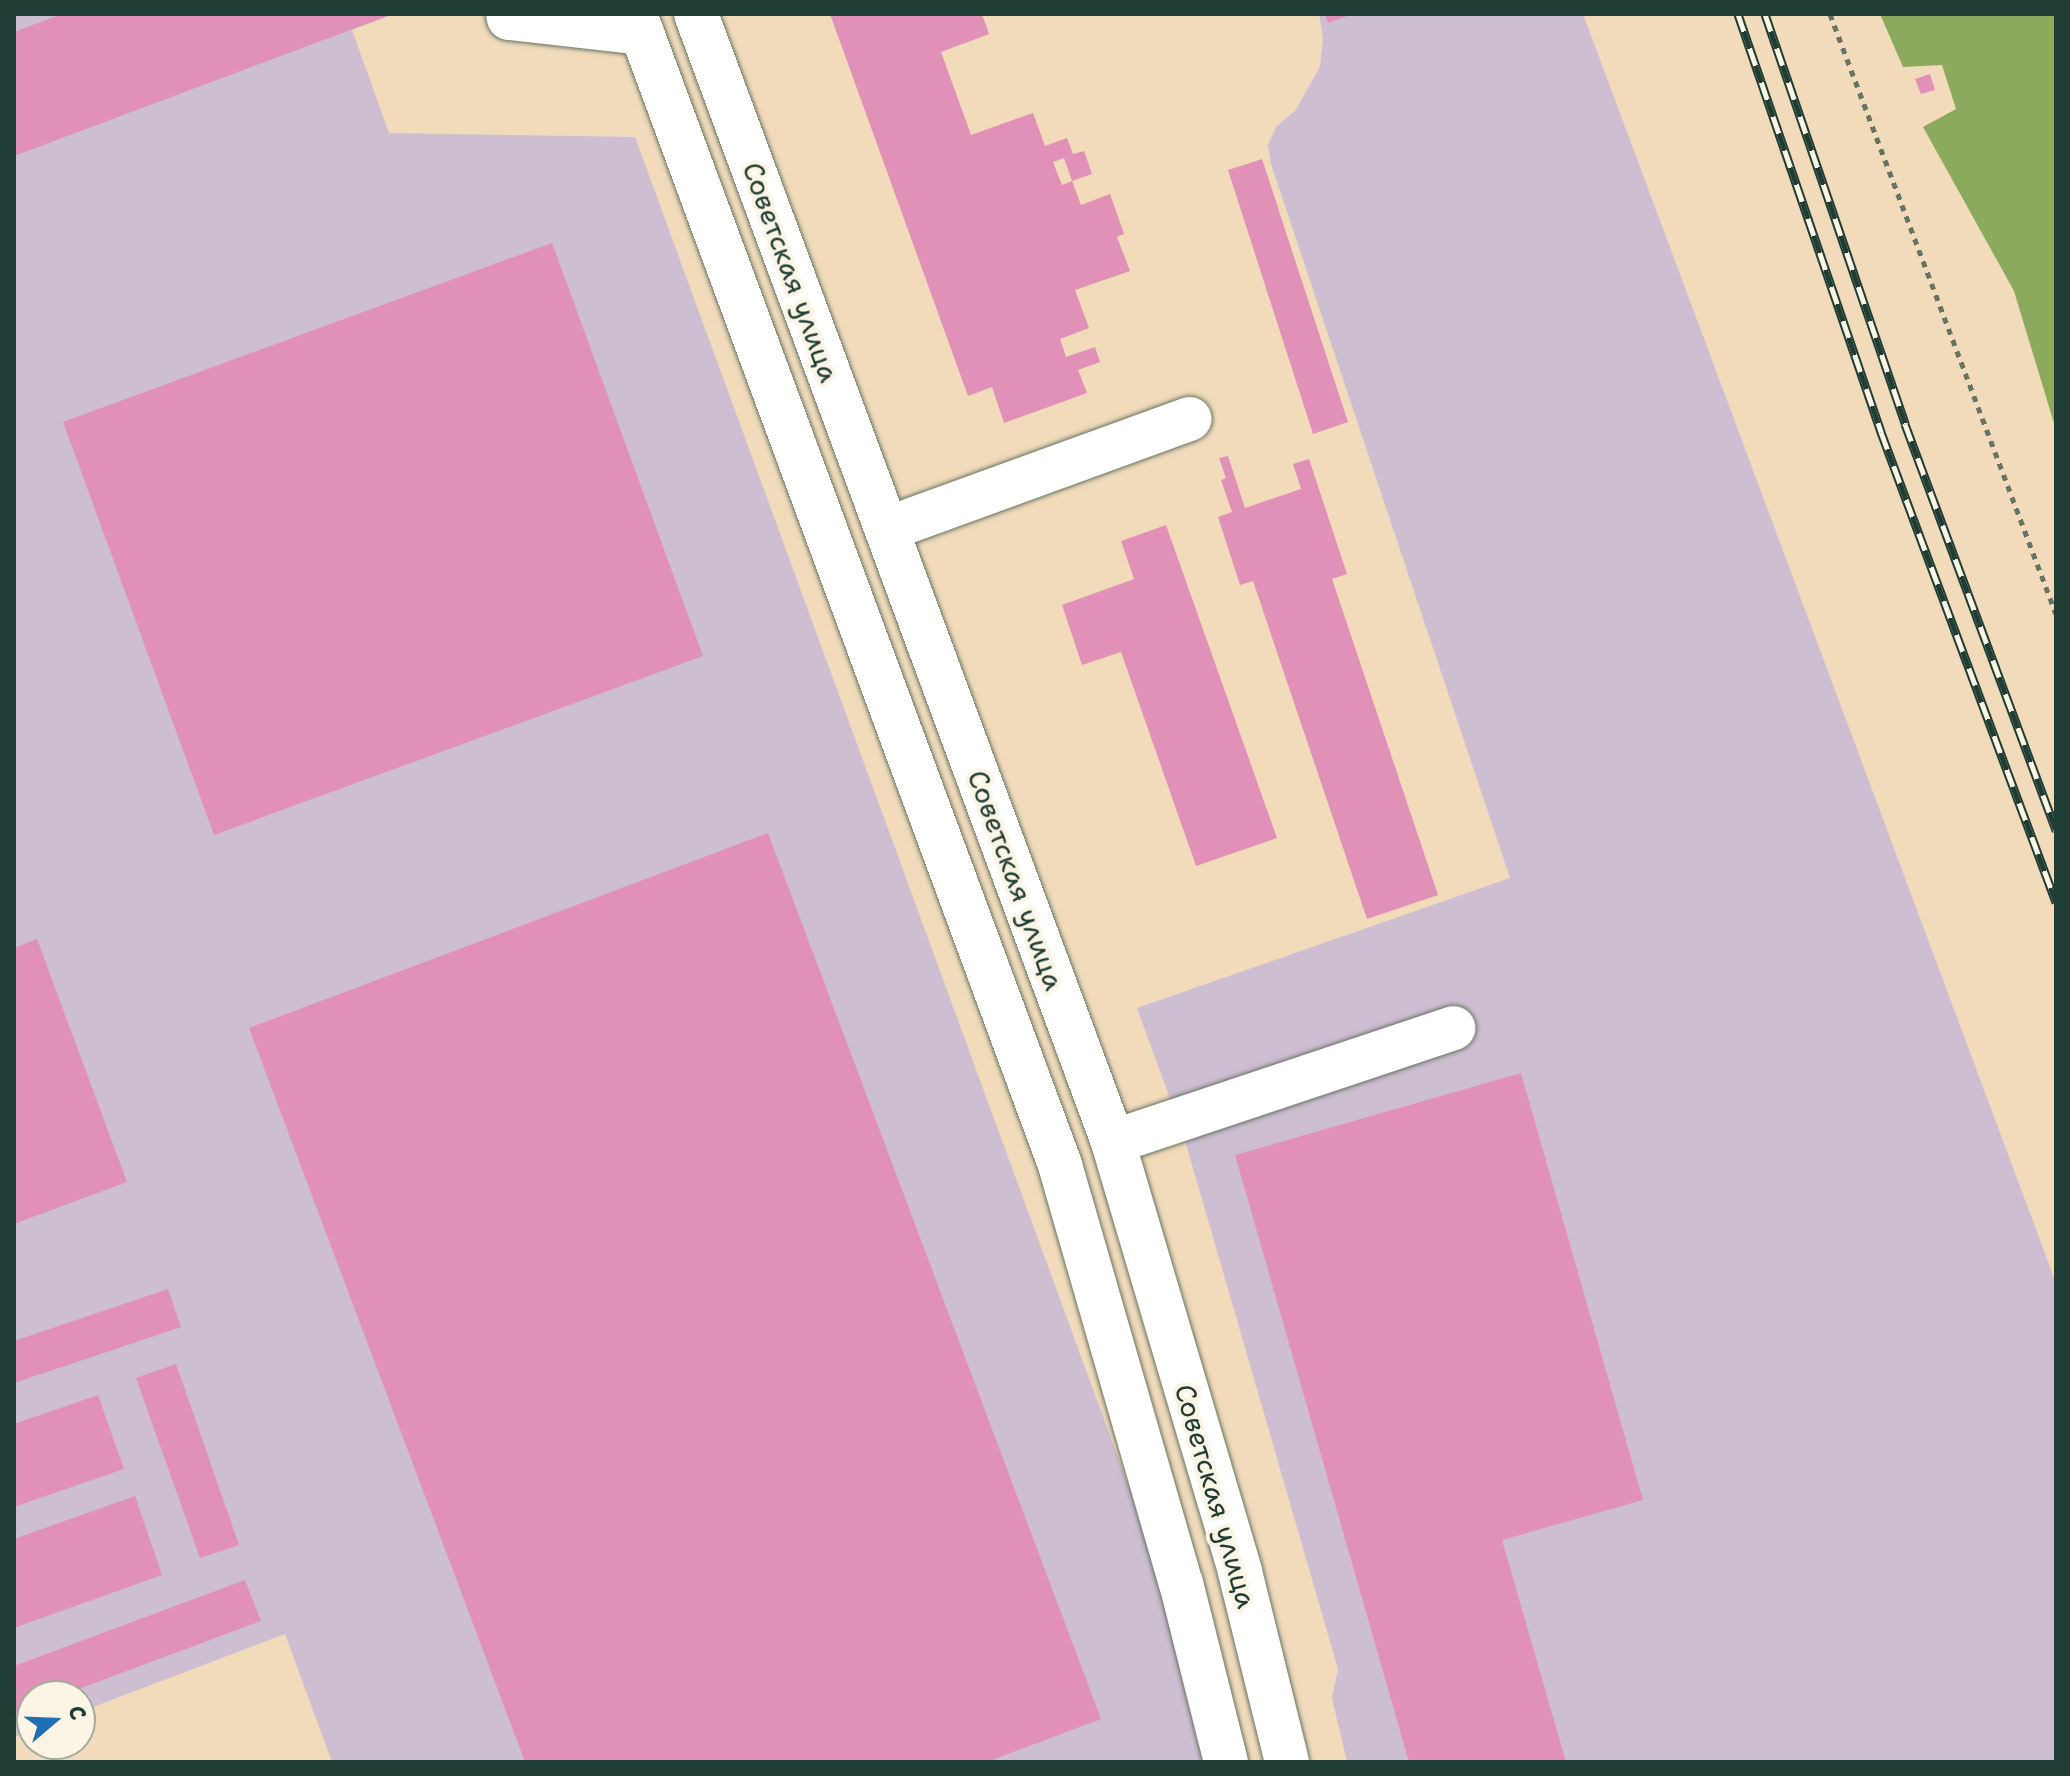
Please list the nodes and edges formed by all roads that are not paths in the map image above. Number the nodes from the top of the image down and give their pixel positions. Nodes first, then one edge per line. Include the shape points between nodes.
1 (508, 14) edge
2 (696, 14) edge
3 (638, 24) edge
4 (1190, 419) dead end
5 (887, 529) junction
6 (1453, 1028) dead end
7 (1113, 1142) junction
8 (1226, 1762) edge
9 (1287, 1762) edge

1 - 3 main road
2 - 5 main road, Советская улица
3 - 8 main road, Советская улица via 1060,1165 1181,1583
4 - 5 main road
5 - 7 main road, Советская улица
6 - 7 main road
7 - 9 main road, Советская улица via 1240,1572

